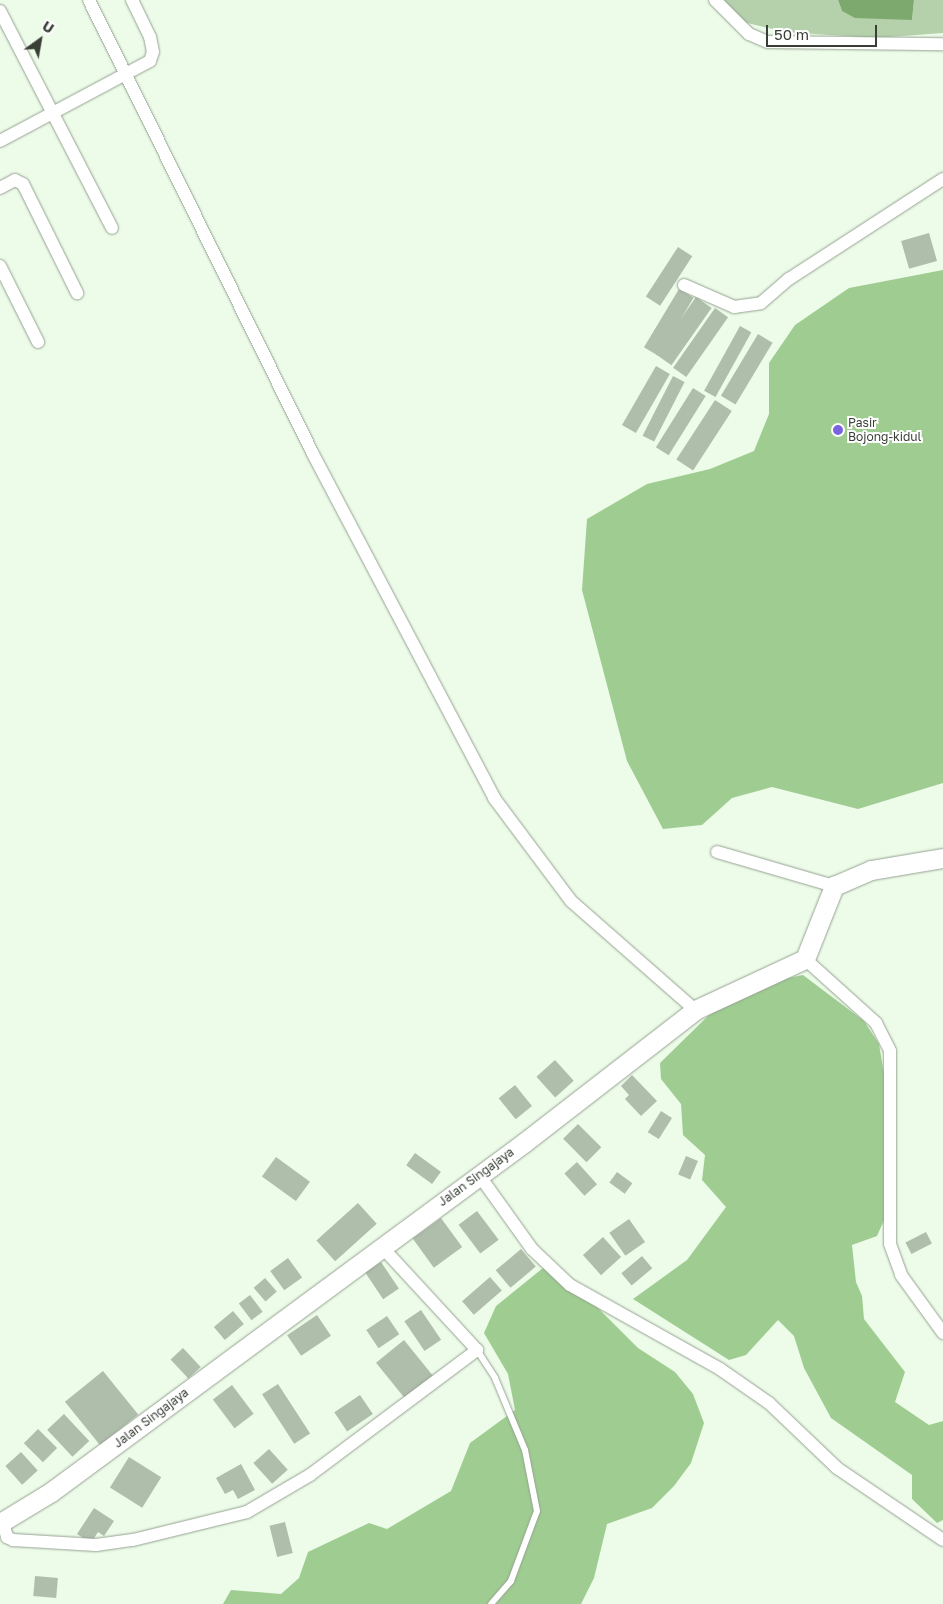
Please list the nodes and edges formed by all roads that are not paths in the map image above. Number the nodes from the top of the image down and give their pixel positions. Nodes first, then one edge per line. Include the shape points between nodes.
1 (89, 0) edge
2 (132, 0) edge
3 (714, 0) edge
4 (0, 11) edge
5 (943, 44) edge
6 (127, 76) junction
7 (50, 115) junction
8 (0, 140) edge
9 (943, 179) edge
10 (0, 188) edge
11 (112, 228) dead end
12 (0, 266) edge
13 (684, 285) dead end
14 (77, 293) dead end
15 (38, 342) dead end
16 (717, 852) dead end
17 (943, 858) edge
18 (834, 886) junction
19 (805, 959) junction
20 (695, 1010) junction
21 (479, 1175) junction
22 (381, 1246) junction
23 (943, 1333) edge
24 (477, 1350) junction
25 (1, 1523) edge
26 (943, 1540) edge
27 (492, 1604) edge

1 - 6 street
2 - 6 street via 153,52 150,61
3 - 5 street via 749,34 768,42
4 - 7 street
6 - 7 street
6 - 20 street via 313,454 494,798 571,901
7 - 8 street
7 - 11 street
9 - 13 street via 755,305 734,307
10 - 14 street via 16,180 23,184
12 - 15 street
16 - 18 street
17 - 18 street via 871,870
18 - 19 street
19 - 20 street, Jalan Singajaya
19 - 23 street via 876,1023 890,1052 890,1244 901,1275
20 - 21 street, Jalan Singajaya
21 - 22 street, Jalan Singajaya
21 - 26 street via 532,1249 570,1285 720,1369 769,1403 836,1468
22 - 24 street
22 - 25 street, Jalan Singajaya via 51,1492
24 - 25 street via 310,1475 248,1512 198,1527 96,1545 13,1540 7,1537
24 - 27 lane via 495,1378 525,1450 537,1511 511,1581

